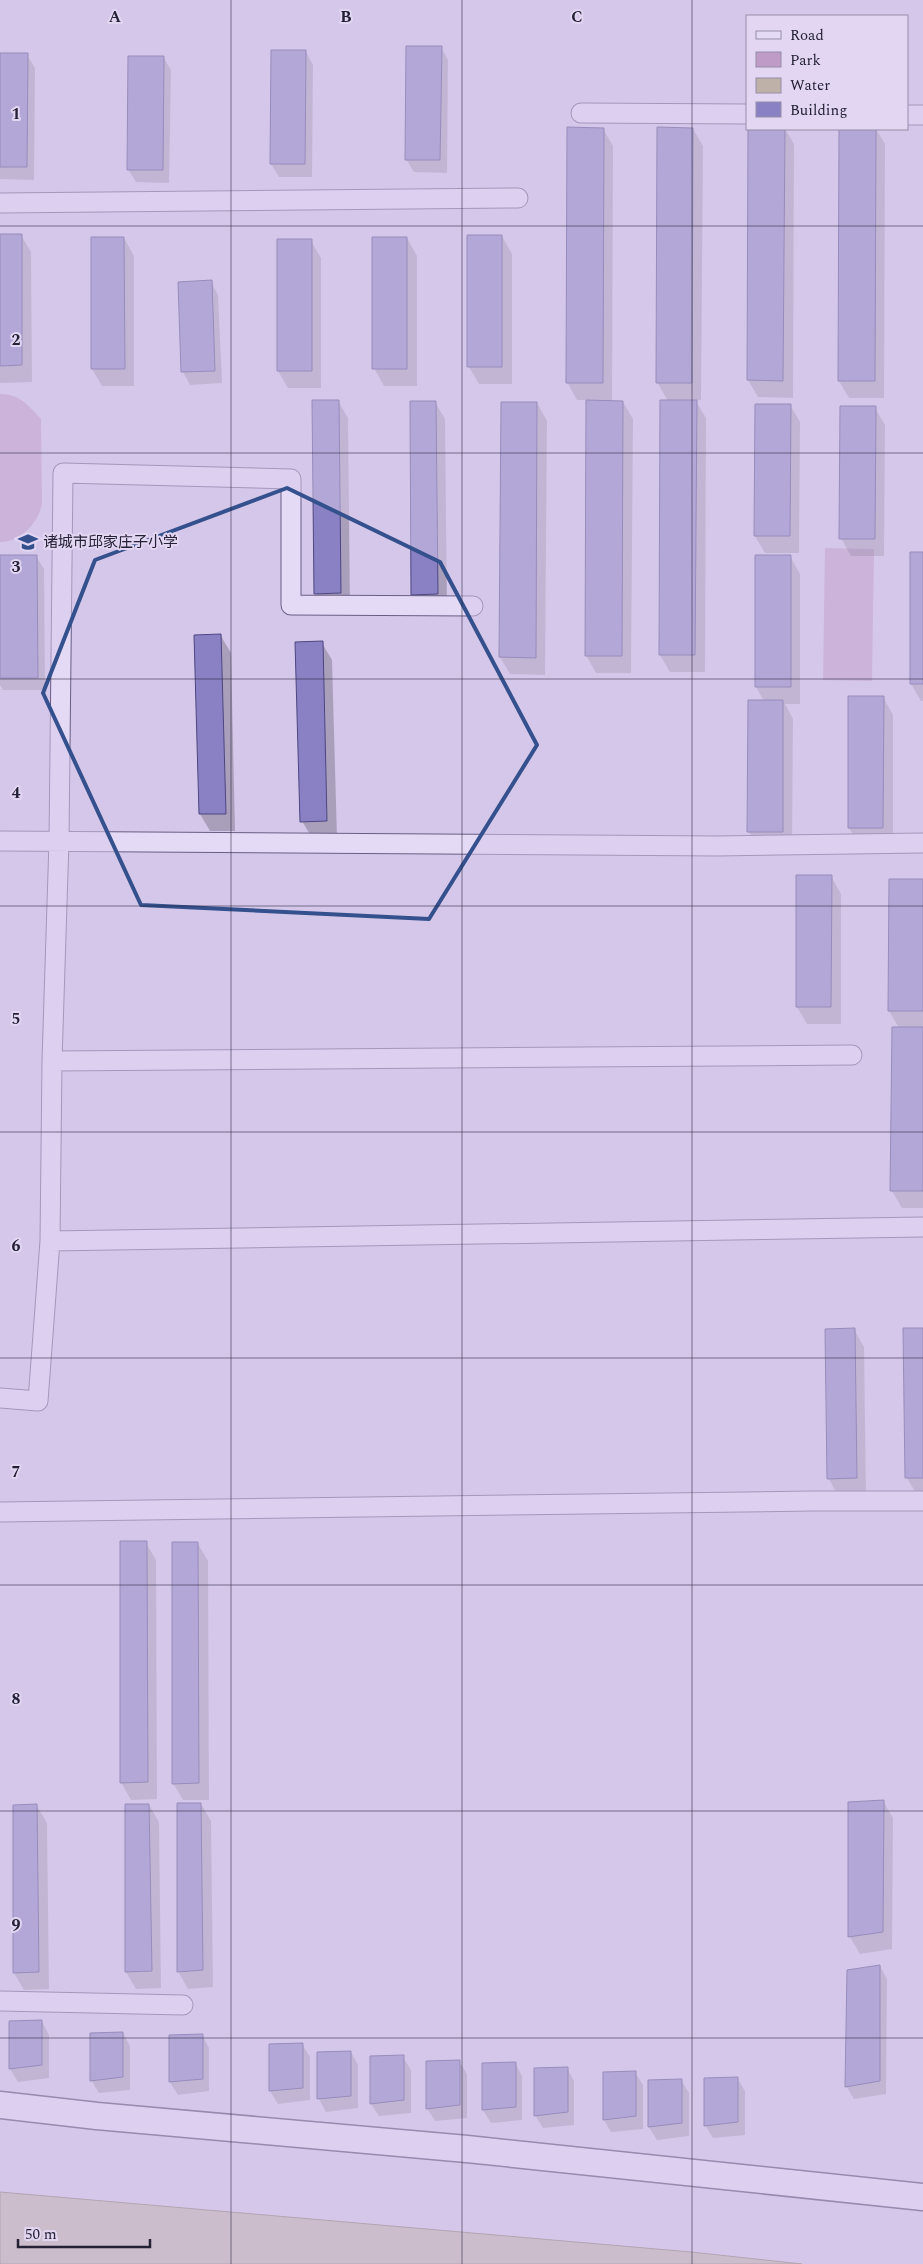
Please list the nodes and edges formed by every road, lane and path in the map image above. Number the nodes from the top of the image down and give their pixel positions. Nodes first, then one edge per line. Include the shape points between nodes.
1 (581, 113) dead end
2 (746, 114) edge
3 (908, 115) edge
4 (923, 115) edge
5 (518, 198) dead end
6 (0, 203) edge
7 (473, 606) dead end
8 (0, 841) edge
9 (59, 841) junction
10 (923, 843) edge
11 (852, 1055) dead end
12 (52, 1061) junction
13 (923, 1227) edge
14 (50, 1240) junction
15 (0, 1398) edge
16 (923, 1502) edge
17 (0, 1512) edge
18 (0, 2001) edge
19 (183, 2005) dead end
20 (0, 2105) edge
21 (923, 2197) edge

1 - 2 street
3 - 4 street
5 - 6 street
7 - 9 street via 291,605 291,479 63,474
8 - 9 street
9 - 10 street via 709,846
9 - 12 street
11 - 12 street
12 - 14 street
13 - 14 street
14 - 15 street via 38,1401
16 - 17 street
18 - 19 street
20 - 21 street via 467,2149

